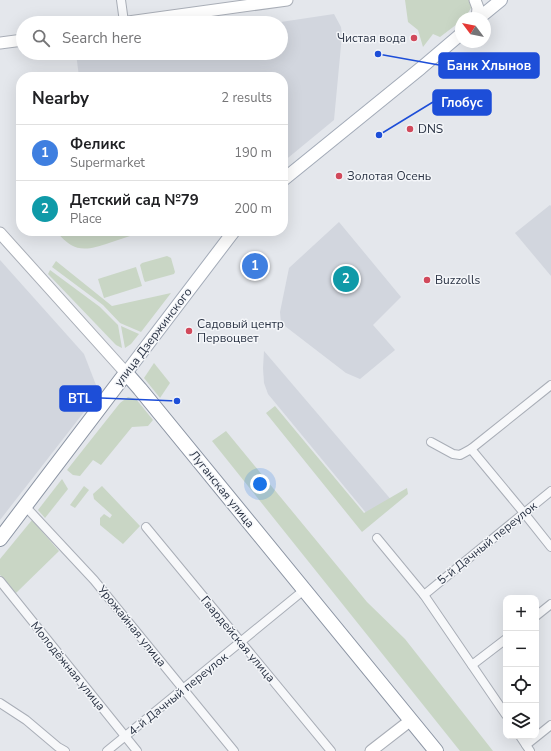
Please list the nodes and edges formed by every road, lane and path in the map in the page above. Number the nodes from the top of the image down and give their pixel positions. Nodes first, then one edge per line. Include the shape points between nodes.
1 (121, 0) edge
2 (288, 0) edge
3 (475, 0) edge
4 (501, 0) edge
5 (478, 12) edge
6 (486, 12) edge
7 (122, 16) edge
8 (173, 16) edge
9 (455, 39) edge
10 (16, 41) edge
11 (0, 44) edge
12 (288, 176) edge
13 (0, 233) edge
14 (230, 236) edge
15 (126, 373) junction
16 (551, 385) edge
17 (431, 442) dead end
18 (471, 449) junction
19 (551, 491) edge
20 (25, 506) junction
21 (524, 513) junction
22 (146, 527) dead end
23 (377, 538) dead end
24 (0, 540) edge
25 (551, 547) edge
26 (0, 581) edge
27 (304, 590) junction
28 (424, 595) junction
29 (551, 604) edge
30 (539, 614) edge
31 (503, 641) edge
32 (240, 642) junction
33 (472, 666) junction
34 (184, 689) junction
35 (0, 703) edge
36 (503, 711) edge
37 (411, 720) junction
38 (551, 725) edge
39 (125, 737) junction
40 (522, 739) edge
41 (528, 748) edge
42 (59, 750) edge
43 (107, 751) edge
44 (137, 751) edge
45 (234, 751) edge
46 (331, 751) edge
47 (371, 751) edge
48 (436, 751) edge

1 - 7 street
2 - 8 street
3 - 5 street
4 - 6 main road
9 - 12 main road
10 - 11 street
13 - 15 street, Луганская улица
14 - 15 main road, улица Дзержинского
15 - 20 highway, улица Дзержинского
15 - 27 highway, Луганская улица
16 - 18 street
17 - 18 street via 452,454 460,455
18 - 21 street
19 - 21 street, 5-й Дачный переулок
20 - 24 highway, улица Дзержинского
20 - 34 street, Урожайная улица via 94,580
21 - 25 street
21 - 28 street, 5-й Дачный переулок
22 - 32 street, Гвардейская улица
23 - 28 street
26 - 39 street, Молодёжная улица
27 - 32 street, 4-й Дачный переулок
27 - 37 highway, Луганская улица
28 - 33 street
29 - 30 street
31 - 33 street
32 - 34 street, 4-й Дачный переулок
32 - 46 street, Гвардейская улица
33 - 36 street
34 - 39 street, 4-й Дачный переулок
34 - 45 street, Урожайная улица
35 - 42 street via 26,720
37 - 47 street
37 - 48 highway, Луганская улица
38 - 41 street
39 - 43 street, 4-й Дачный переулок
39 - 44 street, Молодёжная улица
40 - 41 street

